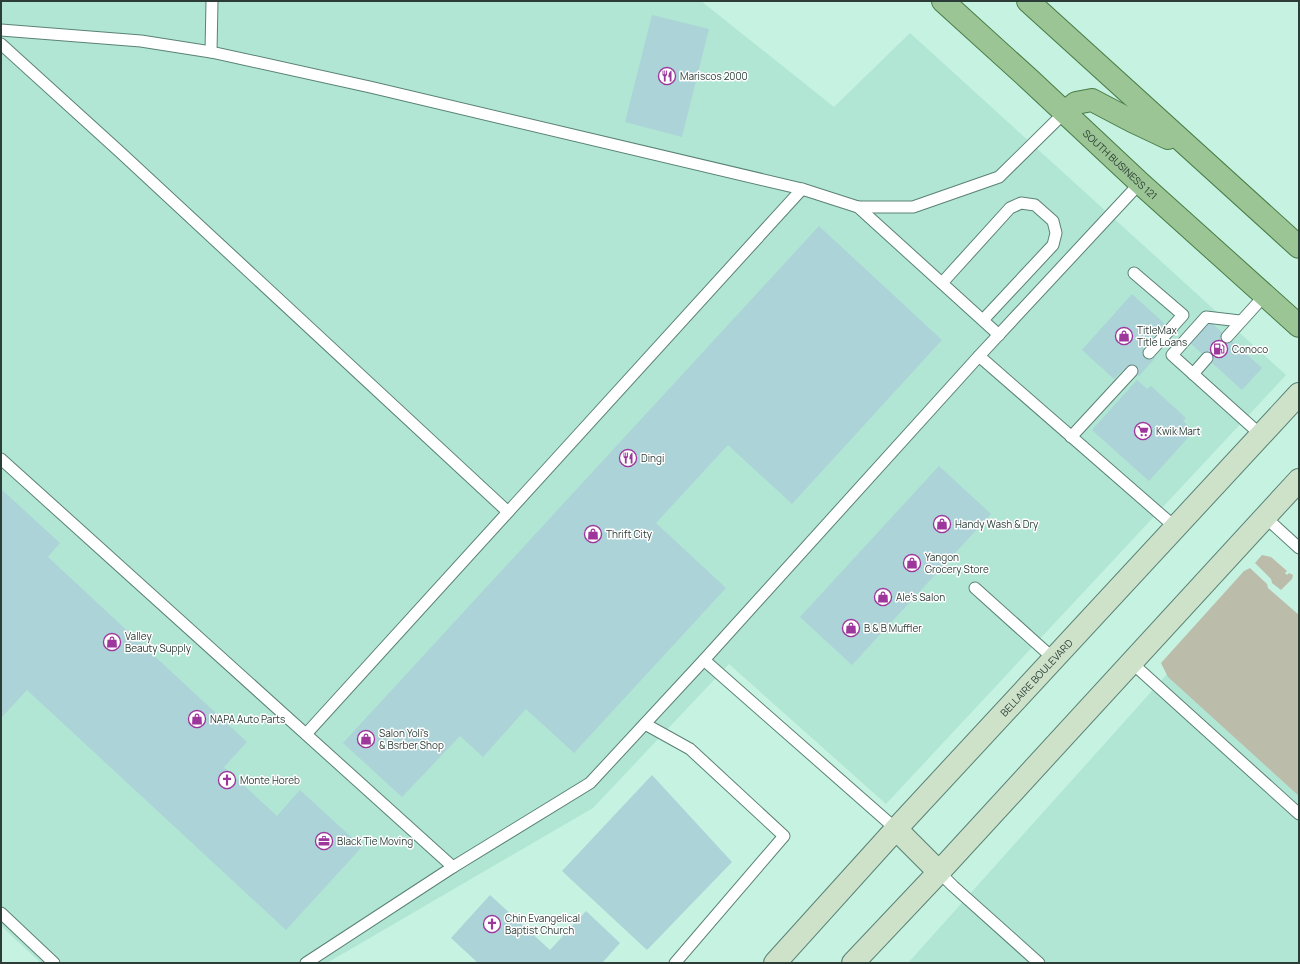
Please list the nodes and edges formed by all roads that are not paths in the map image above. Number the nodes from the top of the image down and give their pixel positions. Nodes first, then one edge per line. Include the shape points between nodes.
1 (212, 1) edge
2 (944, 1) edge
3 (1028, 1) edge
4 (1, 30) edge
5 (1, 44) edge
6 (211, 52) junction
7 (1065, 112) junction
8 (1189, 148) junction
9 (1140, 183) junction
10 (802, 189) junction
11 (858, 207) junction
12 (1299, 247) edge
13 (1134, 273) dead end
14 (942, 283) junction
15 (1265, 295) junction
16 (983, 320) junction
17 (1240, 321) junction
18 (1299, 326) edge
19 (999, 335) junction
20 (1226, 337) dead end
21 (1149, 353) dead end
22 (979, 356) junction
23 (1207, 358) dead end
24 (1132, 371) dead end
25 (1193, 374) junction
26 (1299, 394) edge
27 (1261, 435) junction
28 (1071, 437) junction
29 (1, 459) edge
30 (1299, 480) edge
31 (508, 512) junction
32 (1265, 517) junction
33 (1175, 527) junction
34 (1299, 548) edge
35 (975, 588) dead end
36 (1054, 659) junction
37 (704, 660) junction
38 (1132, 663) junction
39 (645, 724) junction
40 (306, 734) junction
41 (1299, 814) edge
42 (896, 829) junction
43 (453, 867) junction
44 (939, 872) junction
45 (1, 914) edge
46 (54, 963) edge
47 (306, 963) edge
48 (675, 963) edge
49 (775, 963) edge
50 (853, 963) edge
51 (1039, 963) edge

1 - 6 lane
2 - 7 main road, SOUTH BUSINESS 121
3 - 8 main road
4 - 6 lane via 141,41
5 - 31 lane
6 - 10 lane
7 - 8 main road via 1076,103 1092,100
7 - 9 main road, SOUTH BUSINESS 121
7 - 11 lane via 999,177 913,207
8 - 12 main road
9 - 15 main road, SOUTH BUSINESS 121
9 - 19 lane
10 - 11 lane
10 - 31 lane
11 - 14 lane
13 - 21 lane via 1183,315
14 - 16 lane
14 - 16 lane via 1010,208 1022,204 1035,205 1053,221 1056,233 1053,245
15 - 17 lane
15 - 18 main road, SOUTH BUSINESS 121
16 - 19 lane
17 - 20 lane
17 - 25 lane via 1206,317 1172,355
19 - 22 lane
22 - 28 lane
22 - 37 lane
23 - 25 lane
24 - 28 lane
25 - 27 lane
26 - 27 main road, BELLAIRE BOULEVARD
27 - 33 main road, BELLAIRE BOULEVARD
28 - 33 lane
29 - 40 lane
30 - 32 main road
31 - 40 lane
32 - 34 lane
32 - 38 main road
33 - 36 main road, BELLAIRE BOULEVARD
35 - 36 lane
36 - 42 main road, BELLAIRE BOULEVARD
37 - 39 lane
37 - 42 lane
38 - 41 lane
38 - 44 main road
39 - 43 lane via 590,784
39 - 48 lane via 690,749 784,836
40 - 43 lane
42 - 44 main road
42 - 49 main road, BELLAIRE BOULEVARD
43 - 47 lane
44 - 50 main road
44 - 51 lane
45 - 46 lane

